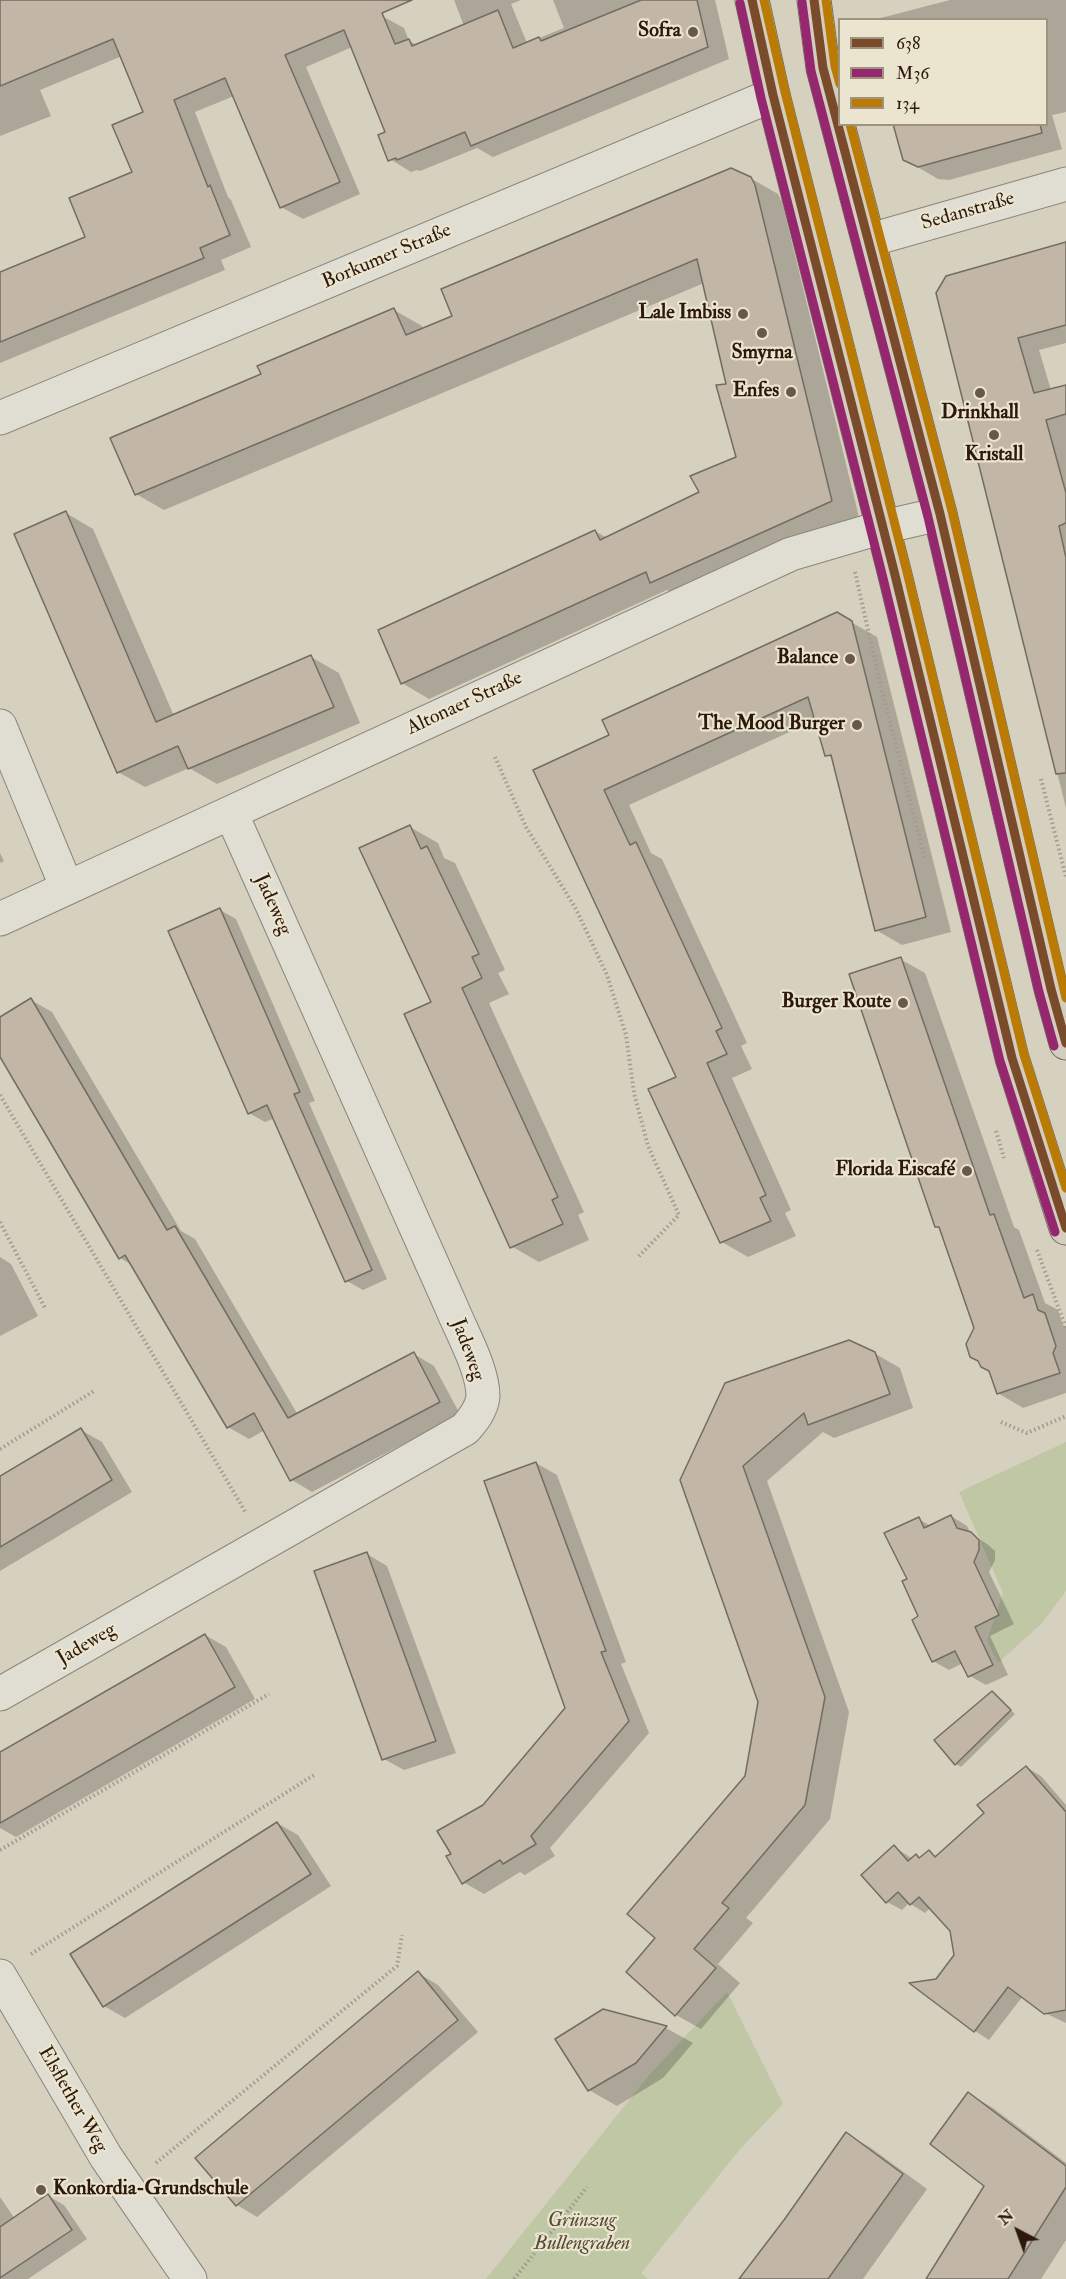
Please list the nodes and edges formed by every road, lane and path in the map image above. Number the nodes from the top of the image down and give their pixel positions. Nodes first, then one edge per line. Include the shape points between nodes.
1 (752, 0) edge
2 (814, 0) edge
3 (773, 96) junction
4 (838, 123) edge
5 (839, 126) edge
6 (1066, 184) edge
7 (870, 240) junction
8 (0, 418) edge
9 (940, 514) junction
10 (882, 527) junction
11 (0, 726) edge
12 (495, 757) dead end
13 (231, 813) junction
14 (67, 888) junction
15 (0, 919) edge
16 (1066, 1043) edge
17 (0, 1095) edge
18 (0, 1222) edge
19 (1066, 1228) edge
20 (638, 1257) dead end
21 (45, 1308) dead end
22 (94, 1391) dead end
23 (1066, 1416) edge
24 (1001, 1422) dead end
25 (0, 1449) edge
26 (251, 1522) dead end
27 (0, 1694) edge
28 (269, 1694) dead end
29 (314, 1775) dead end
30 (0, 1851) edge
31 (402, 1935) dead end
32 (31, 1954) dead end
33 (0, 1976) edge
34 (156, 2163) dead end
35 (587, 2187) dead end
36 (190, 2279) edge
37 (514, 2279) edge

1 - 3 main road
2 - 4 main road via 823,68
3 - 8 street, Borkumer Straße
3 - 10 main road
5 - 7 main road
6 - 7 street, Sedanstraße
7 - 9 main road
9 - 10 street, Altonaer Straße
9 - 16 main road
10 - 13 street, Altonaer Straße via 791,554
10 - 19 main road via 1012,1058
11 - 14 street
12 - 20 path via 526,827 576,909 607,975 626,1035 634,1094 648,1146 679,1215
13 - 14 street, Altonaer Straße
13 - 27 street, Jadeweg via 451,1306 479,1375 483,1398 465,1430
14 - 15 street, Altonaer Straße
17 - 26 path
18 - 21 path
22 - 25 path
23 - 24 path via 1027,1433
28 - 30 path
29 - 32 path
31 - 34 path via 397,1966
33 - 36 street, Elsflether Weg via 106,2157
35 - 37 path

